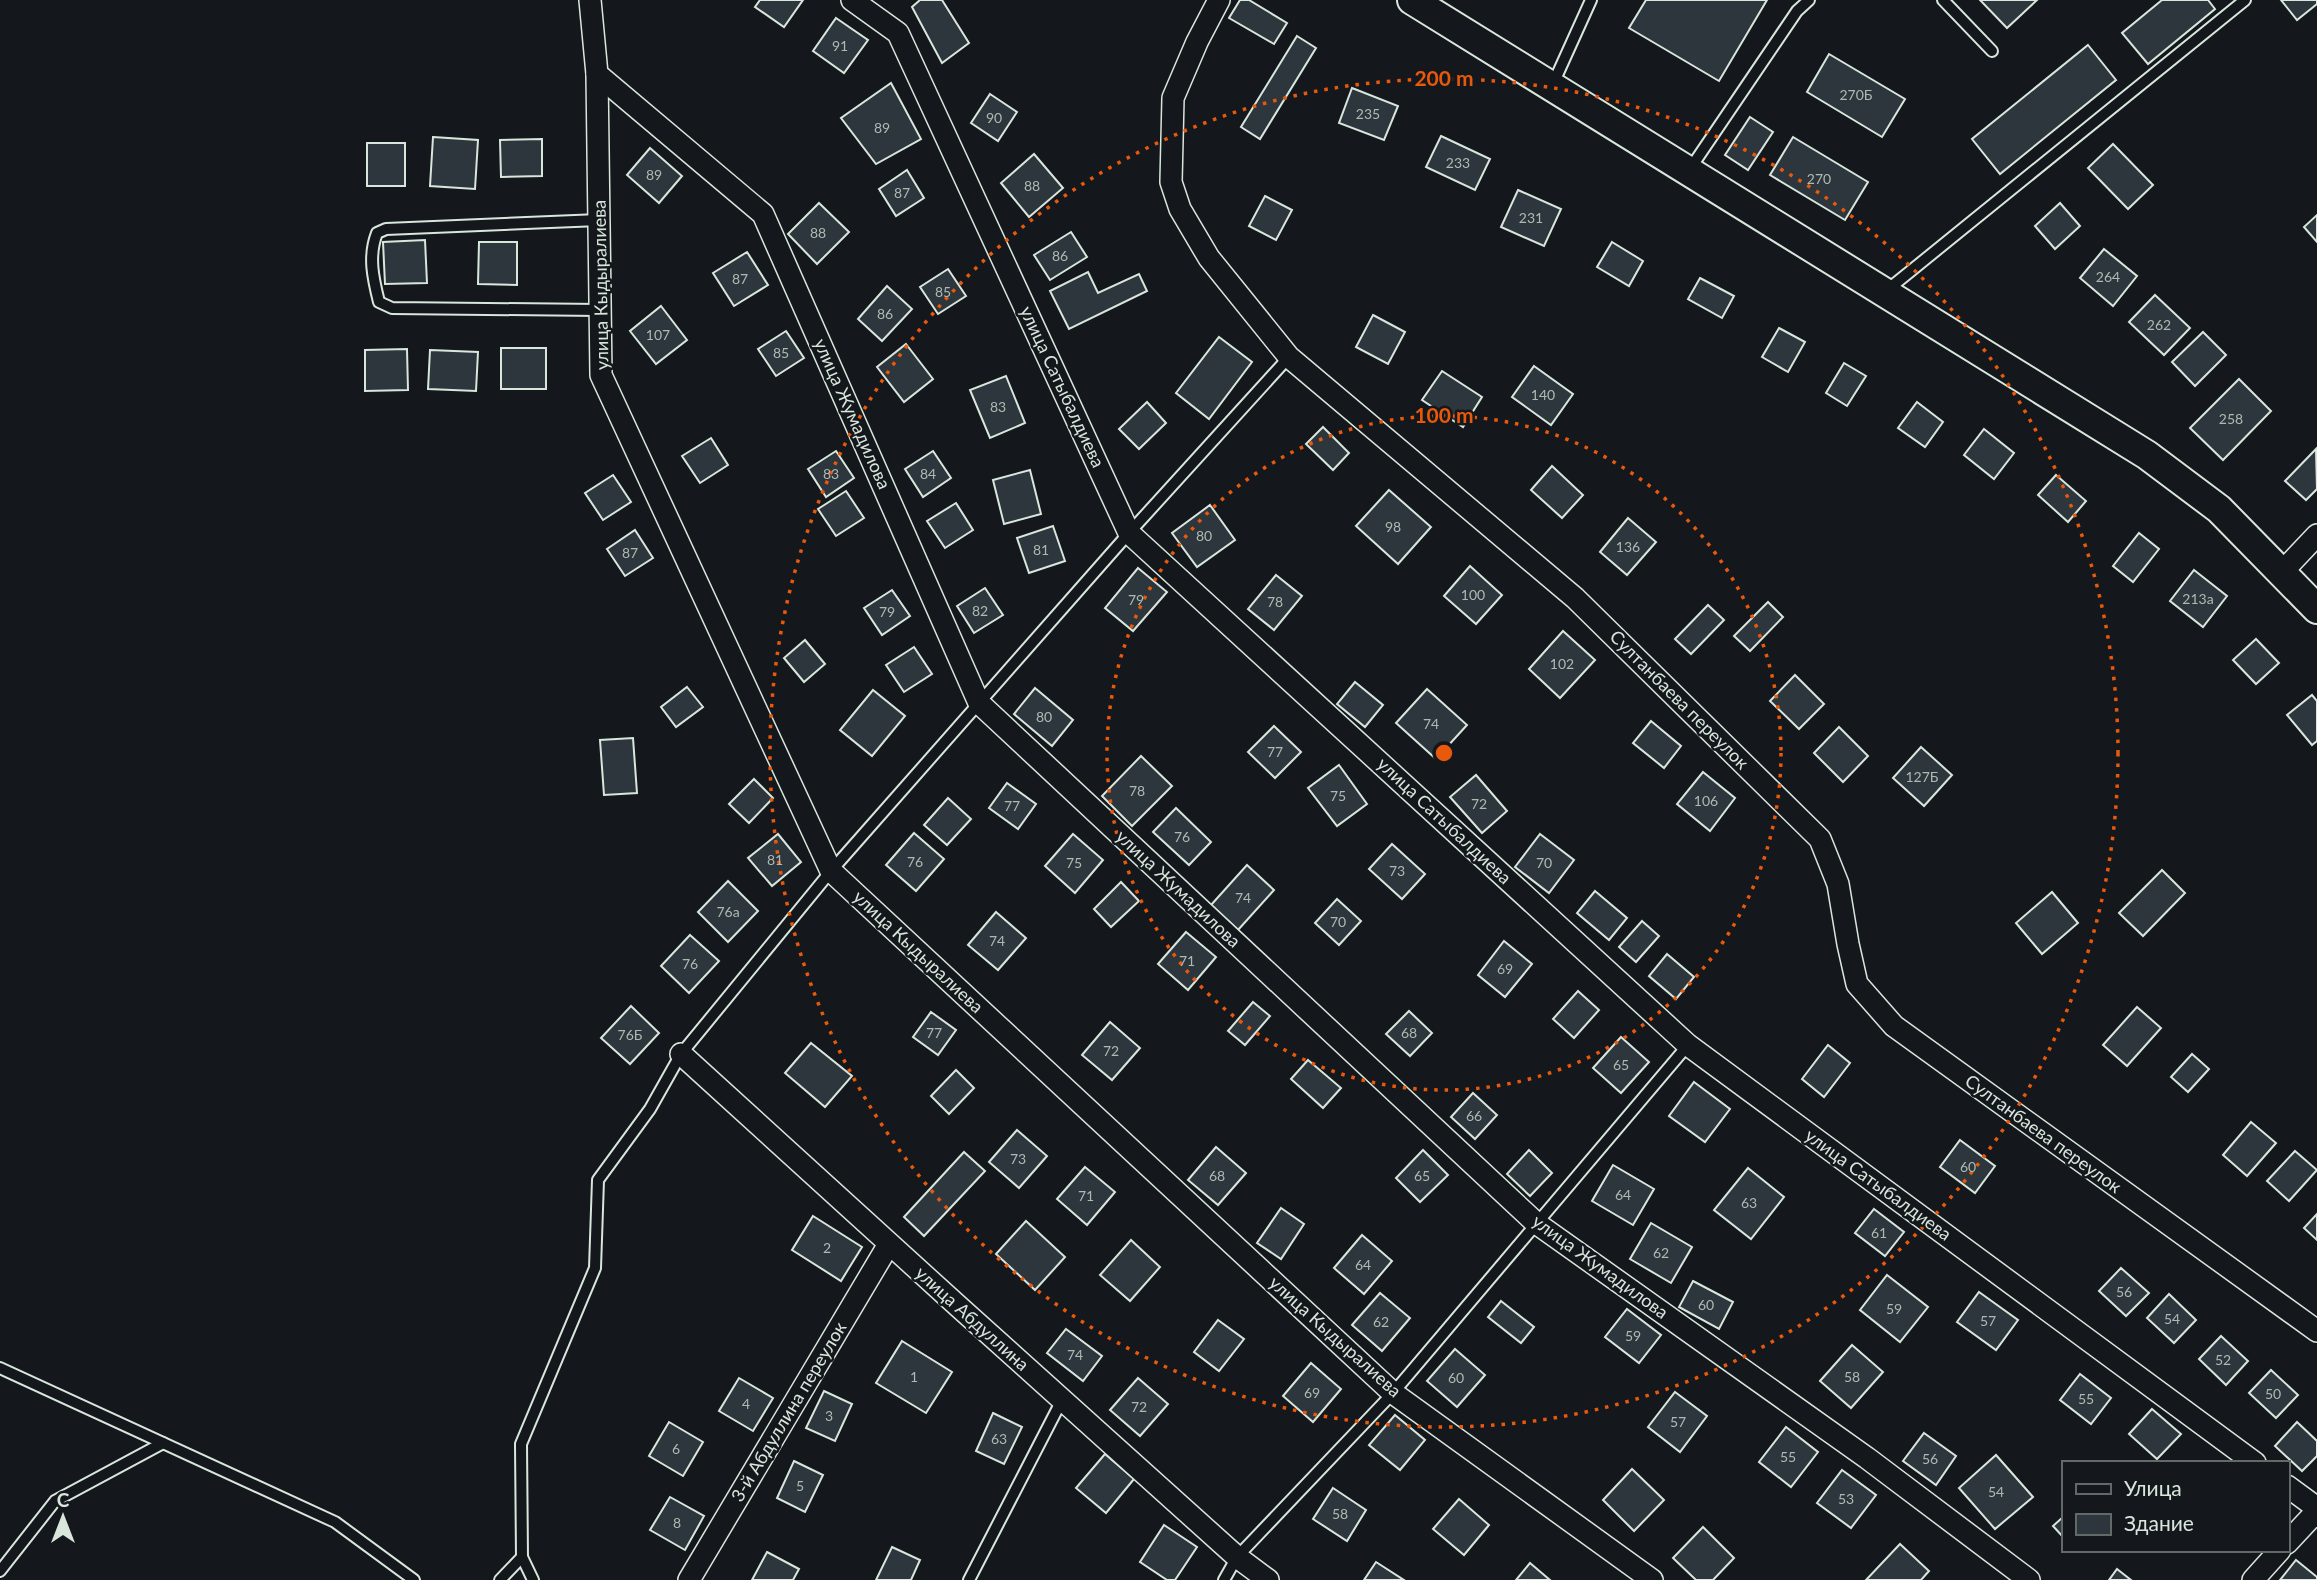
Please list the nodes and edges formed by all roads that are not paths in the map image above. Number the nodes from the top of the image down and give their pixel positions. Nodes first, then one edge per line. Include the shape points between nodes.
1 (590, 0) edge
2 (852, 0) edge
3 (1219, 0) edge
4 (1412, 0) edge
5 (1591, 0) edge
6 (1809, 0) edge
7 (1943, 0) edge
8 (2245, 0) edge
9 (1992, 51) dead end
10 (597, 74) junction
11 (1551, 86) junction
12 (1689, 171) junction
13 (599, 219) junction
14 (1884, 292) junction
15 (600, 310) junction
16 (1289, 357) junction
17 (1129, 533) junction
18 (2317, 535) edge
19 (2282, 572) junction
20 (2317, 609) edge
21 (979, 703) junction
22 (831, 871) junction
23 (1688, 1045) junction
24 (681, 1054) junction
25 (1536, 1223) junction
26 (889, 1244) junction
27 (2317, 1331) edge
28 (0, 1368) edge
29 (1393, 1392) junction
30 (1062, 1400) junction
31 (163, 1443) junction
32 (2252, 1461) edge
33 (2289, 1488) edge
34 (2317, 1509) edge
35 (2289, 1541) edge
36 (2278, 1552) edge
37 (522, 1557) junction
38 (1237, 1557) junction
39 (0, 1571) edge
40 (414, 1580) edge
41 (500, 1580) edge
42 (533, 1580) edge
43 (689, 1580) edge
44 (969, 1580) edge
45 (1224, 1580) edge
46 (1268, 1580) edge
47 (1653, 1580) edge
48 (2029, 1580) edge
49 (2252, 1580) edge

1 - 10 street
2 - 17 street, улица Сатыбалдиева via 898,33
3 - 16 street, Султанбаева переулок via 1173,98 1171,182 1180,209 1209,258
4 - 11 main road
5 - 11 lane
6 - 12 lane via 1797,11
7 - 9 lane
8 - 14 lane
10 - 13 street, улица Кыдыралиева
10 - 21 street, улица Жумадилова via 763,214
11 - 12 main road
12 - 14 main road
13 - 15 street, улица Кыдыралиева
13 - 15 lane via 386,229 377,233 371,248 379,302 392,308
14 - 19 main road via 2147,455 2219,509
15 - 22 street, улица Кыдыралиева via 601,375
16 - 17 lane
16 - 27 street, Султанбаева переулок via 1575,598 1820,839 1838,884 1857,984 1894,1026
17 - 21 lane
17 - 23 street, улица Сатыбалдиева
18 - 19 street
19 - 20 main road
21 - 22 lane
21 - 25 street, улица Жумадилова
22 - 24 lane
22 - 29 street, улица Кыдыралиева
23 - 25 lane
23 - 32 street, улица Сатыбалдиева
24 - 26 street, улица Абдуллина
24 - 37 lane via 650,1109 598,1180 595,1268 521,1444
25 - 29 lane
25 - 48 street, улица Жумадилова via 1867,1458
26 - 30 street, улица Абдуллина
26 - 43 street, 3-й Абдуллина переулок
28 - 31 lane
29 - 38 lane
29 - 47 street, улица Кыдыралиева
30 - 38 street, улица Абдуллина
30 - 44 lane
31 - 39 lane via 55,1501
31 - 40 lane via 335,1522
33 - 34 street
34 - 35 street
36 - 49 street
37 - 41 lane
37 - 42 lane
38 - 45 lane
38 - 46 street, улица Абдуллина

